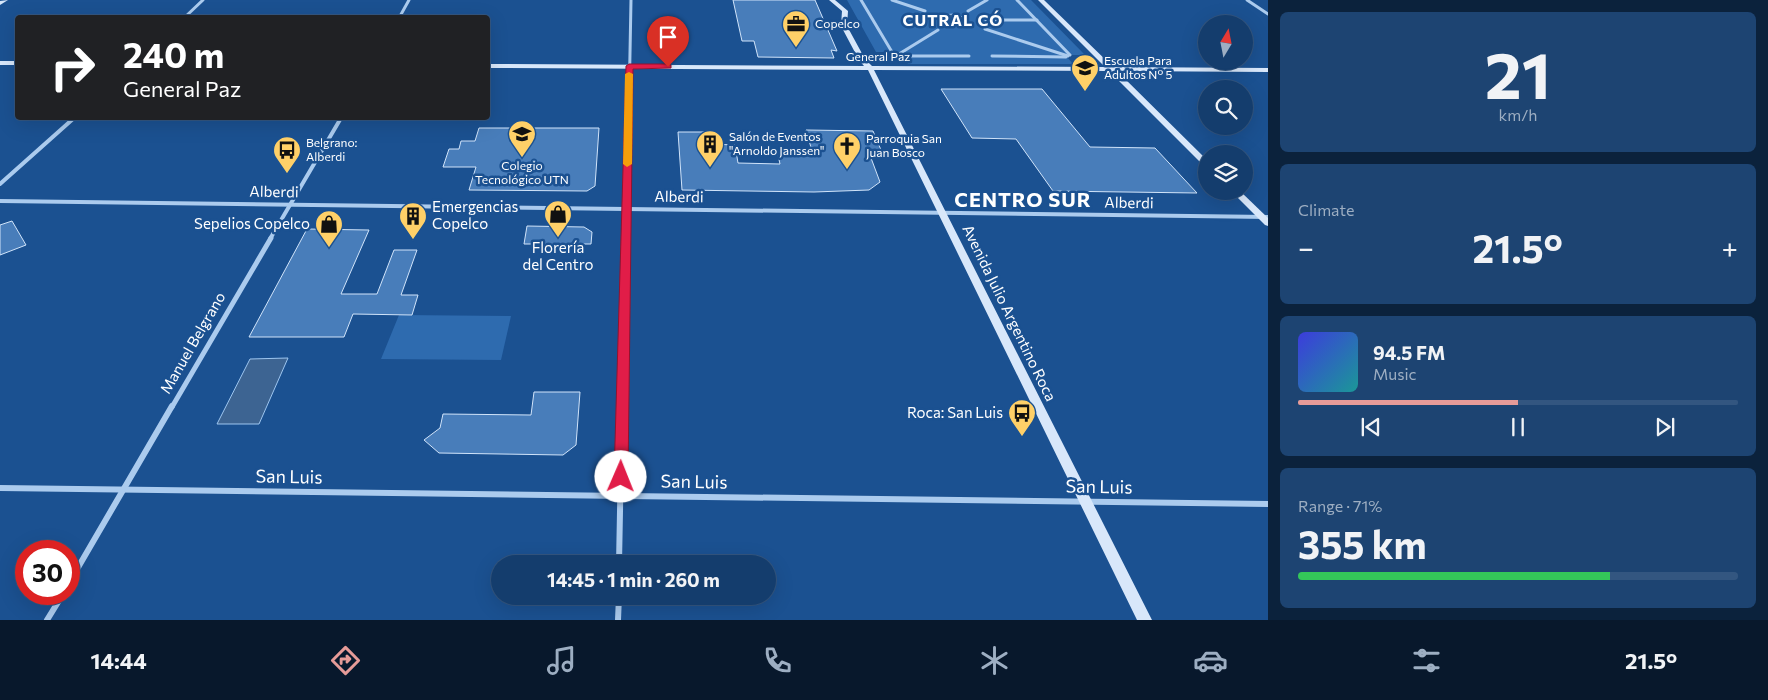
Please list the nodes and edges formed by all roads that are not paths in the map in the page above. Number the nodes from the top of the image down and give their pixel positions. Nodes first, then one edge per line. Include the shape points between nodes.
1 (6, 0) edge
2 (203, 0) edge
3 (409, 0) edge
4 (630, 0) edge
5 (832, 0) edge
6 (862, 0) edge
7 (892, 0) edge
8 (987, 0) edge
9 (1017, 0) edge
10 (1041, 0) edge
11 (1246, 0) edge
12 (0, 3) edge
13 (925, 10) dead end
14 (968, 11) dead end
15 (1268, 14) edge
16 (187, 15) edge
17 (401, 15) edge
18 (986, 20) dead end
19 (1037, 20) junction
20 (985, 29) dead end
21 (938, 30) dead end
22 (892, 52) dead end
23 (898, 54) dead end
24 (903, 56) dead end
25 (969, 56) dead end
26 (992, 56) dead end
27 (1068, 56) junction
28 (0, 63) edge
29 (15, 63) edge
30 (490, 66) edge
31 (629, 66) junction
32 (870, 68) junction
33 (1111, 69) junction
34 (1268, 70) edge
35 (72, 120) edge
36 (339, 120) edge
37 (1198, 155) edge
38 (0, 184) edge
39 (1245, 200) edge
40 (0, 201) edge
41 (290, 205) junction
42 (626, 209) junction
43 (942, 213) junction
44 (1266, 219) edge
45 (0, 488) edge
46 (123, 490) junction
47 (621, 496) junction
48 (1086, 502) junction
49 (1268, 504) edge
50 (619, 555) edge
51 (80, 564) edge
52 (56, 605) edge
53 (618, 605) edge
54 (47, 620) edge
55 (618, 620) edge
56 (1145, 620) edge

1 - 12 street
2 - 16 street
3 - 17 street
4 - 31 street
5 - 32 street, Avenida Julio Argentino Roca via 845,11 844,26 861,59
6 - 22 street
7 - 13 street
8 - 14 street
9 - 19 street
10 - 33 street
11 - 15 street
18 - 19 street
19 - 27 street
20 - 27 street
21 - 23 street
24 - 25 street
26 - 27 street
28 - 29 street
30 - 31 street, General Paz
31 - 32 street, General Paz
31 - 42 street
32 - 33 street, General Paz
32 - 43 street, Avenida Julio Argentino Roca
33 - 34 street, General Paz
33 - 37 street
35 - 38 street
36 - 41 street, Manuel Belgrano
39 - 44 street
40 - 41 street, Alberdi
41 - 42 street, Alberdi
41 - 46 street, Manuel Belgrano
42 - 43 street, Alberdi
42 - 47 street
43 - 44 street, Alberdi
43 - 48 street, Avenida Julio Argentino Roca
45 - 46 street, San Luis
46 - 47 street, San Luis
46 - 51 street, Manuel Belgrano
47 - 48 street, San Luis
47 - 50 street
48 - 49 street, San Luis
48 - 56 street, Avenida Julio Argentino Roca
52 - 54 street
53 - 55 street

